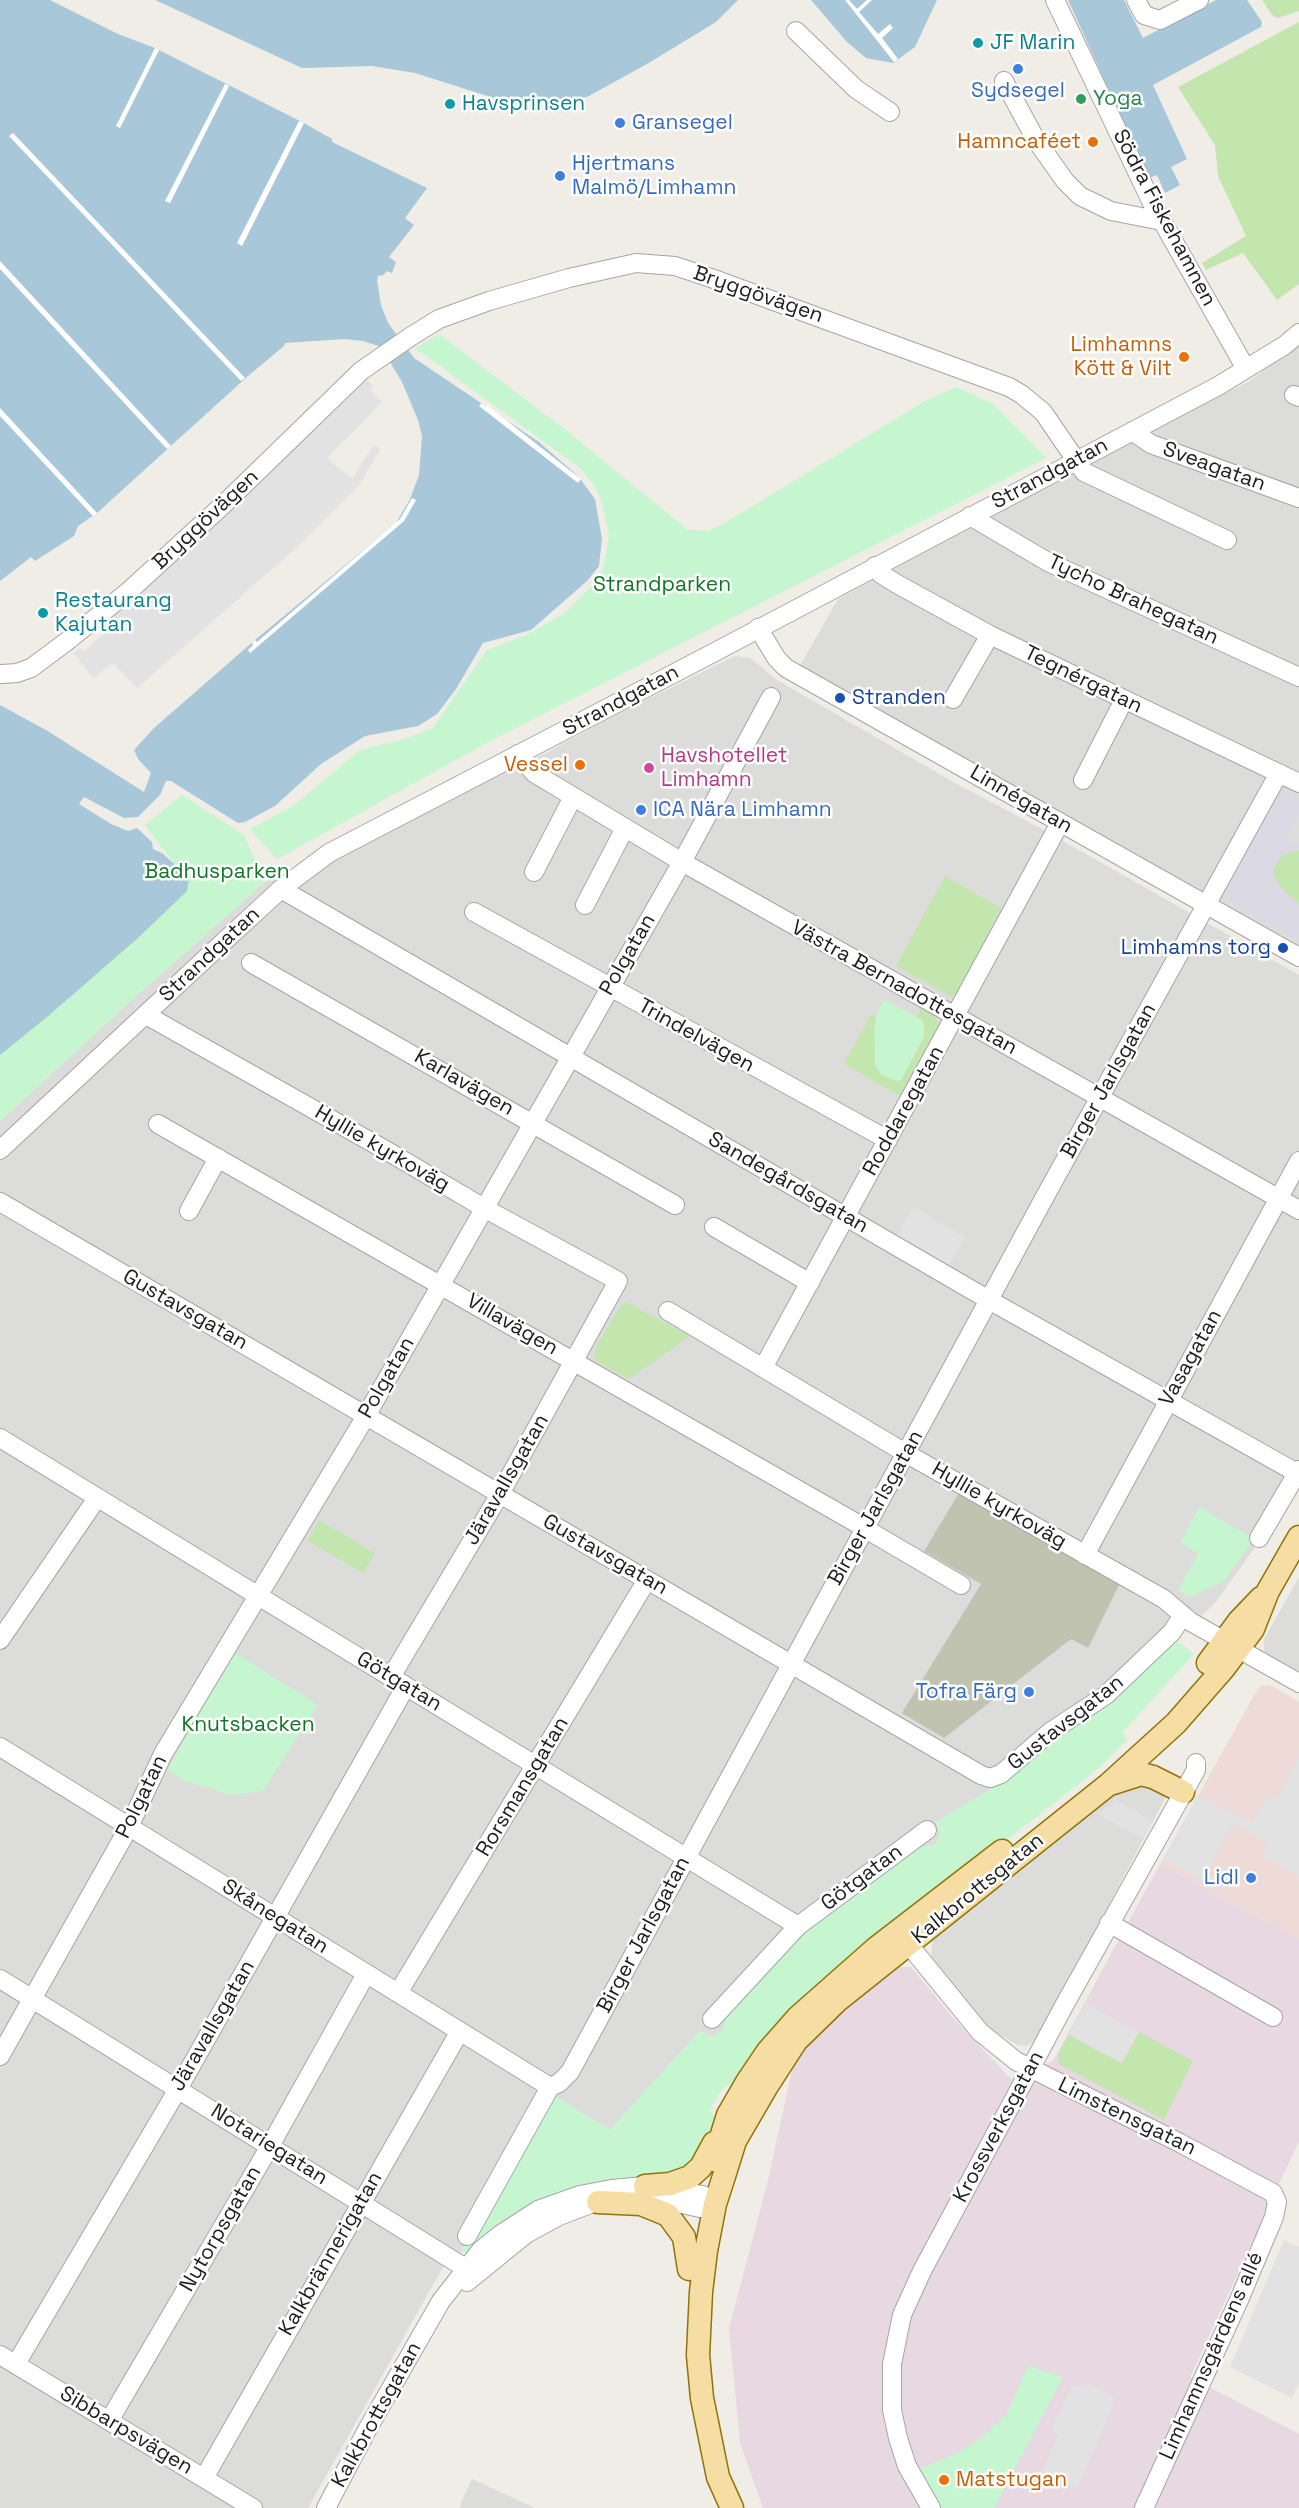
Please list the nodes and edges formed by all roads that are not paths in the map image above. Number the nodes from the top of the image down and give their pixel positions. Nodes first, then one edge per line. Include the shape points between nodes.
1 (1055, 0) edge
2 (1136, 0) edge
3 (1199, 0) edge
4 (796, 31) dead end
5 (1004, 81) dead end
6 (890, 112) dead end
7 (1162, 221) junction
8 (1299, 333) edge
9 (1246, 369) junction
10 (1132, 431) junction
11 (1075, 460) junction
12 (1299, 498) edge
13 (970, 516) junction
14 (1227, 540) dead end
15 (875, 566) junction
16 (758, 627) junction
17 (990, 635) junction
18 (2, 674) dead end
19 (1299, 677) edge
20 (771, 696) dead end
21 (953, 699) dead end
22 (1124, 700) junction
23 (518, 754) junction
24 (1292, 775) edge
25 (1083, 780) dead end
26 (573, 797) junction
27 (1060, 822) junction
28 (625, 828) junction
29 (682, 862) junction
30 (534, 872) dead end
31 (281, 889) junction
32 (1207, 904) junction
33 (585, 905) dead end
34 (474, 912) dead end
35 (1299, 957) edge
36 (251, 963) dead end
37 (609, 988) junction
38 (146, 1015) junction
39 (955, 1017) junction
40 (570, 1058) junction
41 (1100, 1098) junction
42 (533, 1123) junction
43 (158, 1124) dead end
44 (888, 1140) junction
45 (0, 1150) edge
46 (218, 1158) junction
47 (1299, 1161) edge
48 (1279, 1198) junction
49 (0, 1202) edge
50 (675, 1205) dead end
51 (484, 1208) junction
52 (1299, 1210) edge
53 (189, 1211) dead end
54 (846, 1217) junction
55 (714, 1227) dead end
56 (618, 1281) joint
57 (810, 1283) junction
58 (440, 1285) junction
59 (989, 1300) junction
60 (668, 1311) dead end
61 (575, 1361) junction
62 (763, 1368) junction
63 (1167, 1401) junction
64 (366, 1416) junction
65 (0, 1438) edge
66 (907, 1454) junction
67 (1298, 1472) edge
68 (500, 1494) junction
69 (97, 1498) junction
70 (865, 1528) junction
71 (1299, 1537) edge
72 (1259, 1538) dead end
73 (1085, 1555) junction
74 (647, 1580) junction
75 (961, 1586) dead end
76 (257, 1595) junction
77 (1183, 1615) junction
78 (0, 1640) edge
79 (1232, 1644) junction
80 (791, 1664) junction
81 (398, 1681) junction
82 (1299, 1683) edge
83 (0, 1747) edge
84 (1196, 1763) dead end
85 (535, 1765) junction
86 (1109, 1784) junction
87 (1183, 1792) junction
88 (129, 1827) junction
89 (927, 1830) dead end
90 (686, 1858) junction
91 (275, 1917) junction
92 (1109, 1923) junction
93 (798, 1926) junction
94 (909, 1945) junction
95 (366, 1974) junction
96 (0, 1979) edge
97 (398, 1993) junction
98 (32, 1999) junction
99 (1273, 2017) dead end
100 (712, 2019) dead end
101 (460, 2031) junction
102 (0, 2056) edge
103 (1030, 2069) junction
104 (550, 2087) junction
105 (178, 2089) junction
106 (728, 2115) junction
107 (270, 2146) junction
108 (645, 2186) junction
109 (360, 2201) junction
110 (598, 2202) junction
111 (1277, 2202) joint
112 (706, 2203) junction
113 (467, 2236) dead end
114 (689, 2269) junction
115 (471, 2271) junction
116 (0, 2355) edge
117 (16, 2364) junction
118 (109, 2421) junction
119 (718, 2477) junction
120 (204, 2478) junction
121 (253, 2508) edge
122 (326, 2508) edge
123 (732, 2508) edge
124 (931, 2508) edge
125 (1144, 2508) edge

1 - 7 street, Södra Fiskehamnen
2 - 3 street via 1144,15 1160,20
4 - 6 street via 856,89
5 - 7 street via 1036,140 1080,196 1111,211
7 - 9 street, Södra Fiskehamnen
8 - 9 street, Strandgatan
9 - 10 street, Strandgatan
10 - 11 street, Strandgatan
10 - 12 street, Sveagatan via 1151,444
11 - 13 street, Strandgatan
11 - 14 street, Bryggövägen via 1084,472
11 - 18 street, Bryggövägen via 1043,412 1009,387 675,266 636,263 489,301 439,319 410,337 367,366 130,590 31,668
13 - 15 street, Strandgatan
13 - 19 street, Tycho Brahegatan via 1048,562
15 - 16 street, Strandgatan
15 - 17 street, Tegnérgatan via 897,584
16 - 23 street, Strandgatan
16 - 27 street, Linnégatan via 786,668
17 - 21 street
17 - 22 street, Tegnérgatan
20 - 29 street, Polgatan
22 - 24 street, Tegnérgatan
22 - 25 street
23 - 26 street, Västra Bernadottesgatan via 534,772
23 - 31 street, Strandgatan via 353,839
24 - 32 street, Birger Jarlsgatan
26 - 28 street, Västra Bernadottesgatan
26 - 30 street
27 - 32 street, Linnégatan
27 - 39 street, Roddaregatan
28 - 29 street, Västra Bernadottesgatan
28 - 33 street
29 - 37 street, Polgatan
29 - 39 street, Västra Bernadottesgatan
31 - 38 street, Strandgatan
31 - 40 street, Sandegårdsgatan
32 - 35 street, Linnégatan
32 - 41 street, Birger Jarlsgatan
34 - 37 street, Trindelvägen
36 - 42 street, Karlavägen
37 - 40 street, Polgatan
37 - 44 street, Trindelvägen
38 - 45 street, Strandgatan
38 - 51 street, Hyllie kyrkoväg
39 - 41 street, Västra Bernadottesgatan
39 - 44 street, Roddaregatan
40 - 42 street, Polgatan
40 - 54 street, Sandegårdsgatan
41 - 48 street, Västra Bernadottesgatan
41 - 59 street, Birger Jarlsgatan
42 - 50 street, Karlavägen
42 - 51 street, Polgatan
43 - 46 street, Villavägen
44 - 54 street, Roddaregatan
46 - 53 street
46 - 58 street, Villavägen
47 - 48 street, Vasagatan
48 - 52 street, Västra Bernadottesgatan
48 - 63 street, Vasagatan
49 - 64 street, Gustavsgatan
51 - 56 street, Hyllie kyrkoväg
51 - 58 street, Polgatan
54 - 57 street, Roddaregatan
54 - 59 street, Sandegårdsgatan
55 - 57 street
56 - 61 street, Järavallsgatan
57 - 62 street, Roddaregatan
58 - 61 street, Villavägen
58 - 64 street, Polgatan
59 - 63 street, Sandegårdsgatan
59 - 66 street, Birger Jarlsgatan
60 - 62 street, Hyllie kyrkoväg
61 - 68 street, Järavallsgatan
61 - 70 street, Villavägen
62 - 66 street, Hyllie kyrkoväg
63 - 67 street, Sandegårdsgatan
63 - 73 street, Vasagatan
64 - 68 street, Gustavsgatan
64 - 76 street, Polgatan
65 - 69 street, Götgatan
66 - 70 street, Birger Jarlsgatan
66 - 73 street, Hyllie kyrkoväg
67 - 72 street
68 - 74 street, Gustavsgatan
68 - 81 street, Järavallsgatan
69 - 76 street, Götgatan
69 - 78 street
70 - 75 street, Villavägen
70 - 80 street, Birger Jarlsgatan
71 - 79 main road, Kalkbrottsgatan via 1268,1591 1239,1621
73 - 77 street, Hyllie kyrkoväg via 1164,1599
74 - 80 street, Gustavsgatan
74 - 85 street, Rorsmansgatan
76 - 81 street, Götgatan
76 - 88 street, Polgatan via 163,1754
77 - 79 street, Hyllie kyrkoväg
77 - 80 street, Gustavsgatan via 1172,1632 1106,1695 1050,1732 1001,1774 990,1778
79 - 82 street, Hyllie kyrkoväg
79 - 86 main road, Kalkbrottsgatan via 1176,1723
79 - 106 main road, Kalkbrottsgatan via 1114,1762 875,1949 798,2017 768,2051
80 - 90 street, Birger Jarlsgatan
81 - 85 street, Götgatan
81 - 91 street, Järavallsgatan
83 - 88 street, Skånegatan
84 - 87 street, Krossverksgatan
85 - 90 street, Götgatan
85 - 97 street, Rorsmansgatan
86 - 87 main road via 1141,1774
86 - 94 main road, Kalkbrottsgatan
87 - 92 street, Krossverksgatan
88 - 91 street, Skånegatan
88 - 98 street, Polgatan
89 - 93 street, Götgatan
90 - 93 street, Götgatan
90 - 104 street, Birger Jarlsgatan via 570,2072
91 - 95 street, Skånegatan
91 - 105 street, Järavallsgatan
92 - 99 street
92 - 103 street, Krossverksgatan
93 - 100 street, Götgatan
94 - 103 street, Limstensgatan via 980,2032 996,2048
94 - 112 main road, Kalkbrottsgatan via 837,2001 796,2041 735,2141
95 - 97 street, Skånegatan
95 - 107 street, Nytorpsgatan
96 - 98 street, Notariegatan
97 - 101 street, Skånegatan
98 - 102 street, Polgatan
98 - 105 street, Notariegatan
101 - 104 street, Skånegatan
101 - 109 street, Kalkbrännerigatan
103 - 111 street, Limstensgatan via 1267,2188
103 - 124 street, Krossverksgatan via 902,2315 892,2364 892,2410 907,2466
104 - 113 street, Birger Jarlsgatan
105 - 107 street, Notariegatan
105 - 117 street, Järavallsgatan
106 - 108 main road via 701,2168 670,2184
106 - 112 main road, Kalkbrottsgatan
107 - 109 street, Notariegatan
107 - 118 street, Nytorpsgatan
108 - 112 street, Kalkbrottsgatan
108 - 115 street, Kalkbrottsgatan via 594,2192 538,2210 481,2250
109 - 115 street, Notariegatan
109 - 120 street, Kalkbrännerigatan
110 - 112 street, Kalkbrottsgatan via 646,2197
110 - 114 main road via 641,2204 669,2215 684,2237
110 - 115 street, Kalkbrottsgatan via 559,2216
111 - 125 street, Limhamnsgårdens allé via 1239,2300
112 - 114 main road, Kalkbrottsgatan
112 - 119 main road via 698,2355 702,2398
114 - 119 main road, Kalkbrottsgatan via 685,2326 688,2375 697,2424
115 - 122 street, Kalkbrottsgatan via 429,2322
116 - 117 street, Sibbarpsvägen
117 - 118 street, Sibbarpsvägen
118 - 120 street, Sibbarpsvägen
119 - 123 main road
120 - 121 street, Sibbarpsvägen

